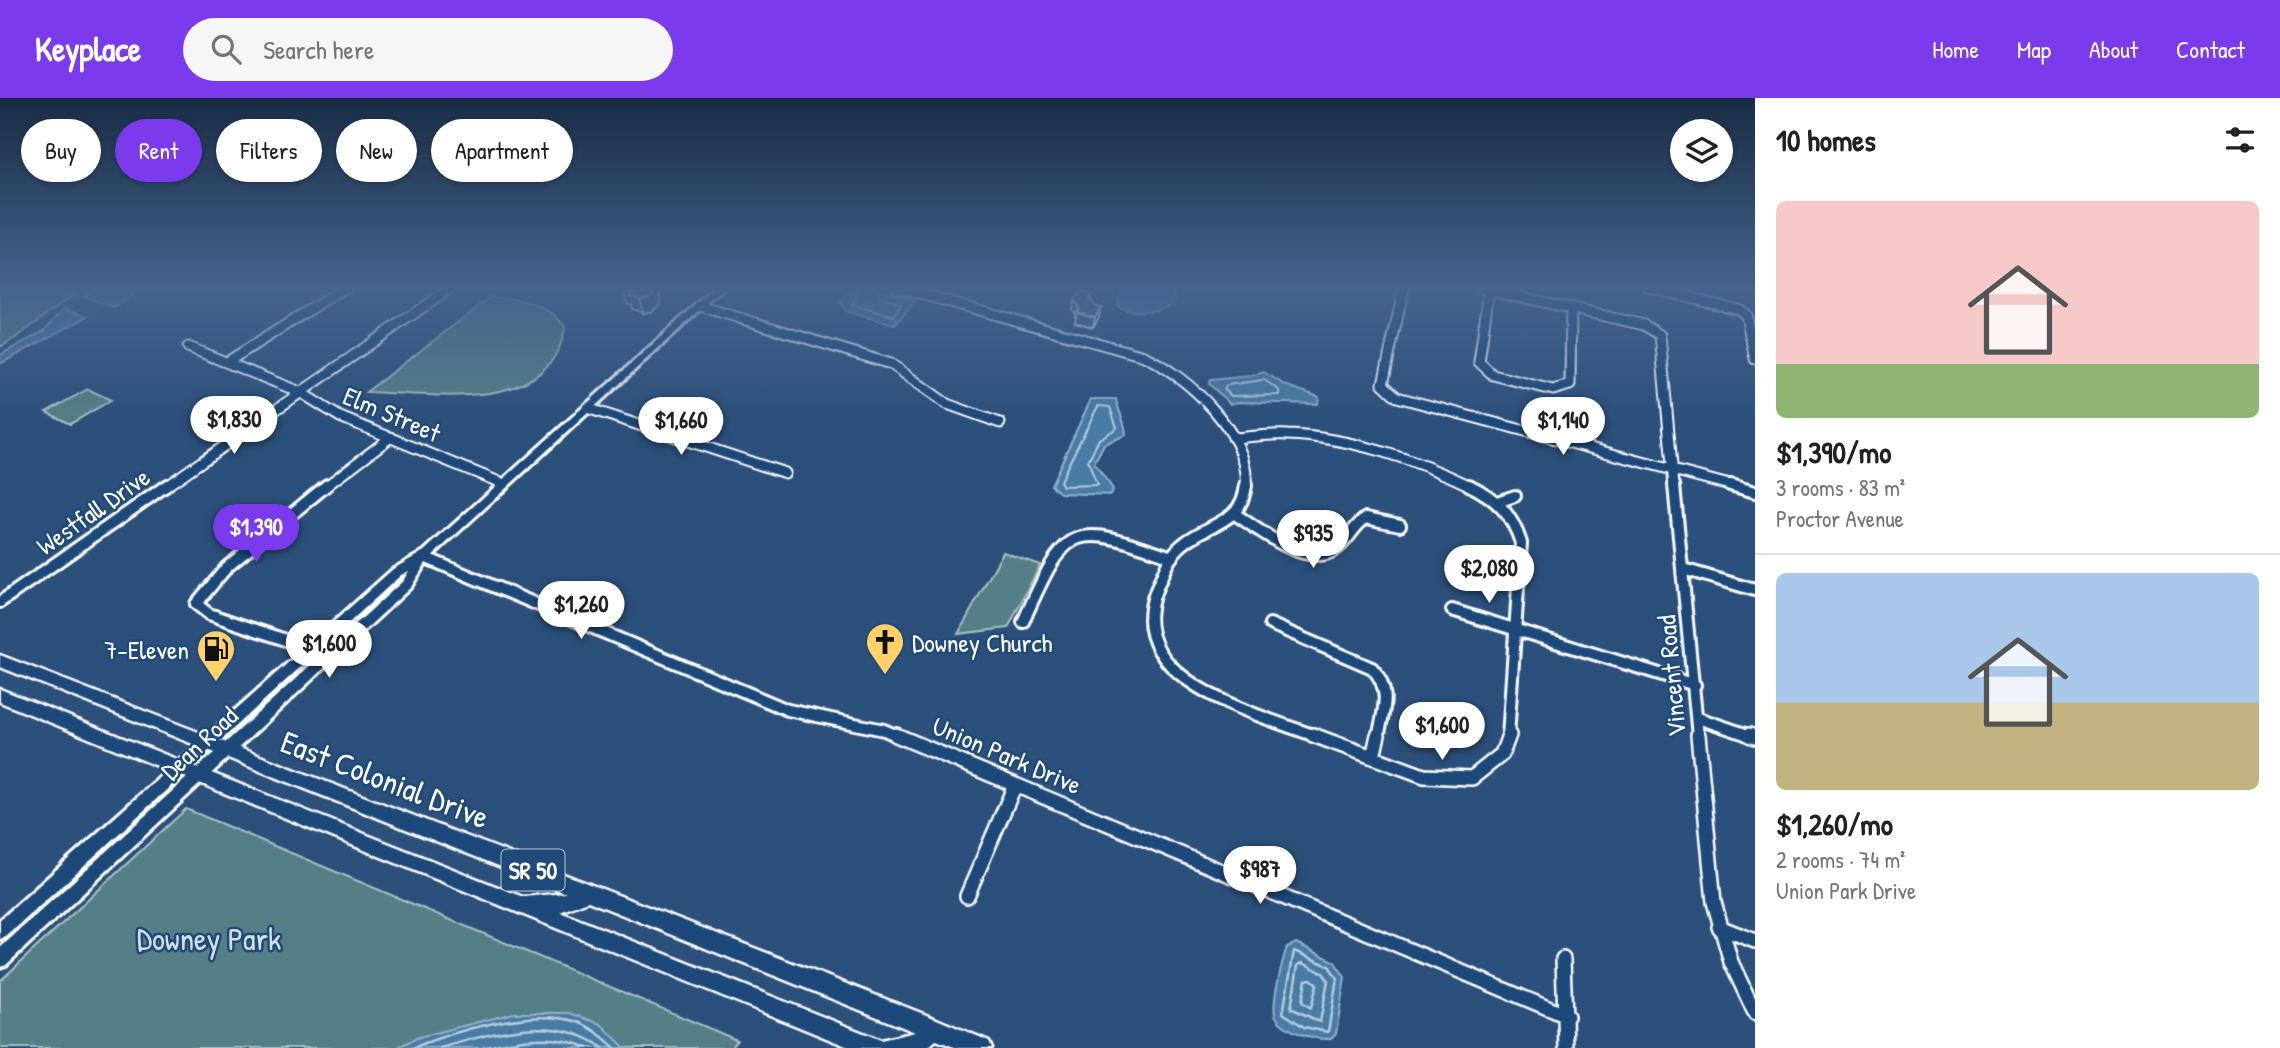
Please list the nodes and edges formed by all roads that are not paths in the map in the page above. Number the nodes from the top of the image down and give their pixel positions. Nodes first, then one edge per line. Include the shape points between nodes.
1 (276, 331) edge
2 (388, 331) edge
3 (672, 331) edge
4 (783, 331) edge
5 (1055, 331) edge
6 (1394, 331) edge
7 (1483, 331) edge
8 (1571, 331) edge
9 (1656, 331) edge
10 (1749, 331) edge
11 (188, 347) dead end
12 (1755, 359) edge
13 (227, 362) junction
14 (300, 392) junction
15 (587, 408) junction
16 (1000, 423) dead end
17 (391, 437) junction
18 (1233, 438) junction
19 (1674, 470) junction
20 (785, 473) dead end
21 (504, 484) junction
22 (1755, 492) edge
23 (1515, 496) dead end
24 (1497, 502) junction
25 (1235, 514) junction
26 (1400, 525) dead end
27 (1172, 556) junction
28 (425, 557) junction
29 (1684, 569) junction
30 (1755, 590) edge
31 (0, 602) edge
32 (1452, 610) dead end
33 (1023, 622) dead end
34 (1270, 624) dead end
35 (1516, 630) junction
36 (312, 649) junction
37 (0, 662) edge
38 (1695, 685) junction
39 (0, 695) edge
40 (1698, 718) junction
41 (1755, 737) edge
42 (208, 743) junction
43 (227, 751) junction
44 (1373, 757) junction
45 (181, 768) junction
46 (200, 775) junction
47 (1015, 785) junction
48 (587, 892) junction
49 (967, 897) dead end
50 (516, 903) junction
51 (1719, 927) junction
52 (0, 931) edge
53 (1755, 941) edge
54 (0, 959) edge
55 (1563, 959) dead end
56 (1755, 1013) edge
57 (1567, 1016) junction
58 (934, 1028) junction
59 (876, 1048) edge
60 (887, 1048) edge
61 (982, 1048) edge
62 (1566, 1048) edge

1 - 13 street
2 - 14 street, Westfall Drive
3 - 15 main road, Dean Road
4 - 16 street via 891,364 947,404
5 - 18 street via 1144,356 1181,376
6 - 19 street via 1383,384 1397,397
7 - 8 street via 1479,362 1484,369 1553,390 1570,385
9 - 19 street, Vincent Road
10 - 12 street
11 - 13 street, Elm Street
13 - 14 street, Elm Street
14 - 17 street, Elm Street via 340,417
14 - 31 street, Westfall Drive
15 - 20 street
15 - 21 main road, Dean Road
17 - 21 street, Elm Street
17 - 36 street via 200,593 196,604 209,614
18 - 24 street via 1288,435 1337,443 1447,474
18 - 25 street via 1247,486
19 - 22 street
19 - 29 street, Vincent Road
21 - 28 main road, Dean Road
23 - 24 street
24 - 35 street via 1516,527 1521,543
25 - 26 street via 1306,554 1334,551 1356,523 1366,518
25 - 27 street via 1198,533
27 - 33 street via 1102,537 1070,541 1054,558
27 - 44 street via 1150,605 1150,627 1166,664 1214,698
28 - 36 main road, Dean Road via 397,572
28 - 43 main road, Dean Road via 407,584
28 - 47 street, Union Park Drive via 788,710 884,730
29 - 30 street
29 - 38 street, Vincent Road
32 - 35 street
34 - 44 street via 1282,633 1374,668 1384,681 1386,694
35 - 38 street
35 - 44 street via 1509,735 1503,754 1490,766 1472,778 1452,779 1424,776
36 - 42 main road, Dean Road
37 - 42 highway, East Colonial Drive / SR 50
38 - 40 street, Vincent Road
39 - 45 highway, SR 50
40 - 41 street
40 - 51 street, Vincent Road
42 - 43 highway, East Colonial Drive / SR 50
42 - 45 main road, Dean Road
43 - 46 main road, Dean Road
43 - 48 highway, East Colonial Drive / SR 50
45 - 46 highway, SR 50
45 - 52 main road, Dean Road
46 - 50 highway, SR 50
46 - 54 main road, Dean Road
47 - 49 street
47 - 57 street, Union Park Drive
48 - 50 highway via 555,905
48 - 58 highway, East Colonial Drive / SR 50
50 - 59 highway, SR 50
51 - 53 street
51 - 56 street, Vincent Road
55 - 57 street
57 - 62 street
58 - 60 highway via 920,1041
58 - 61 highway, East Colonial Drive / SR 50

